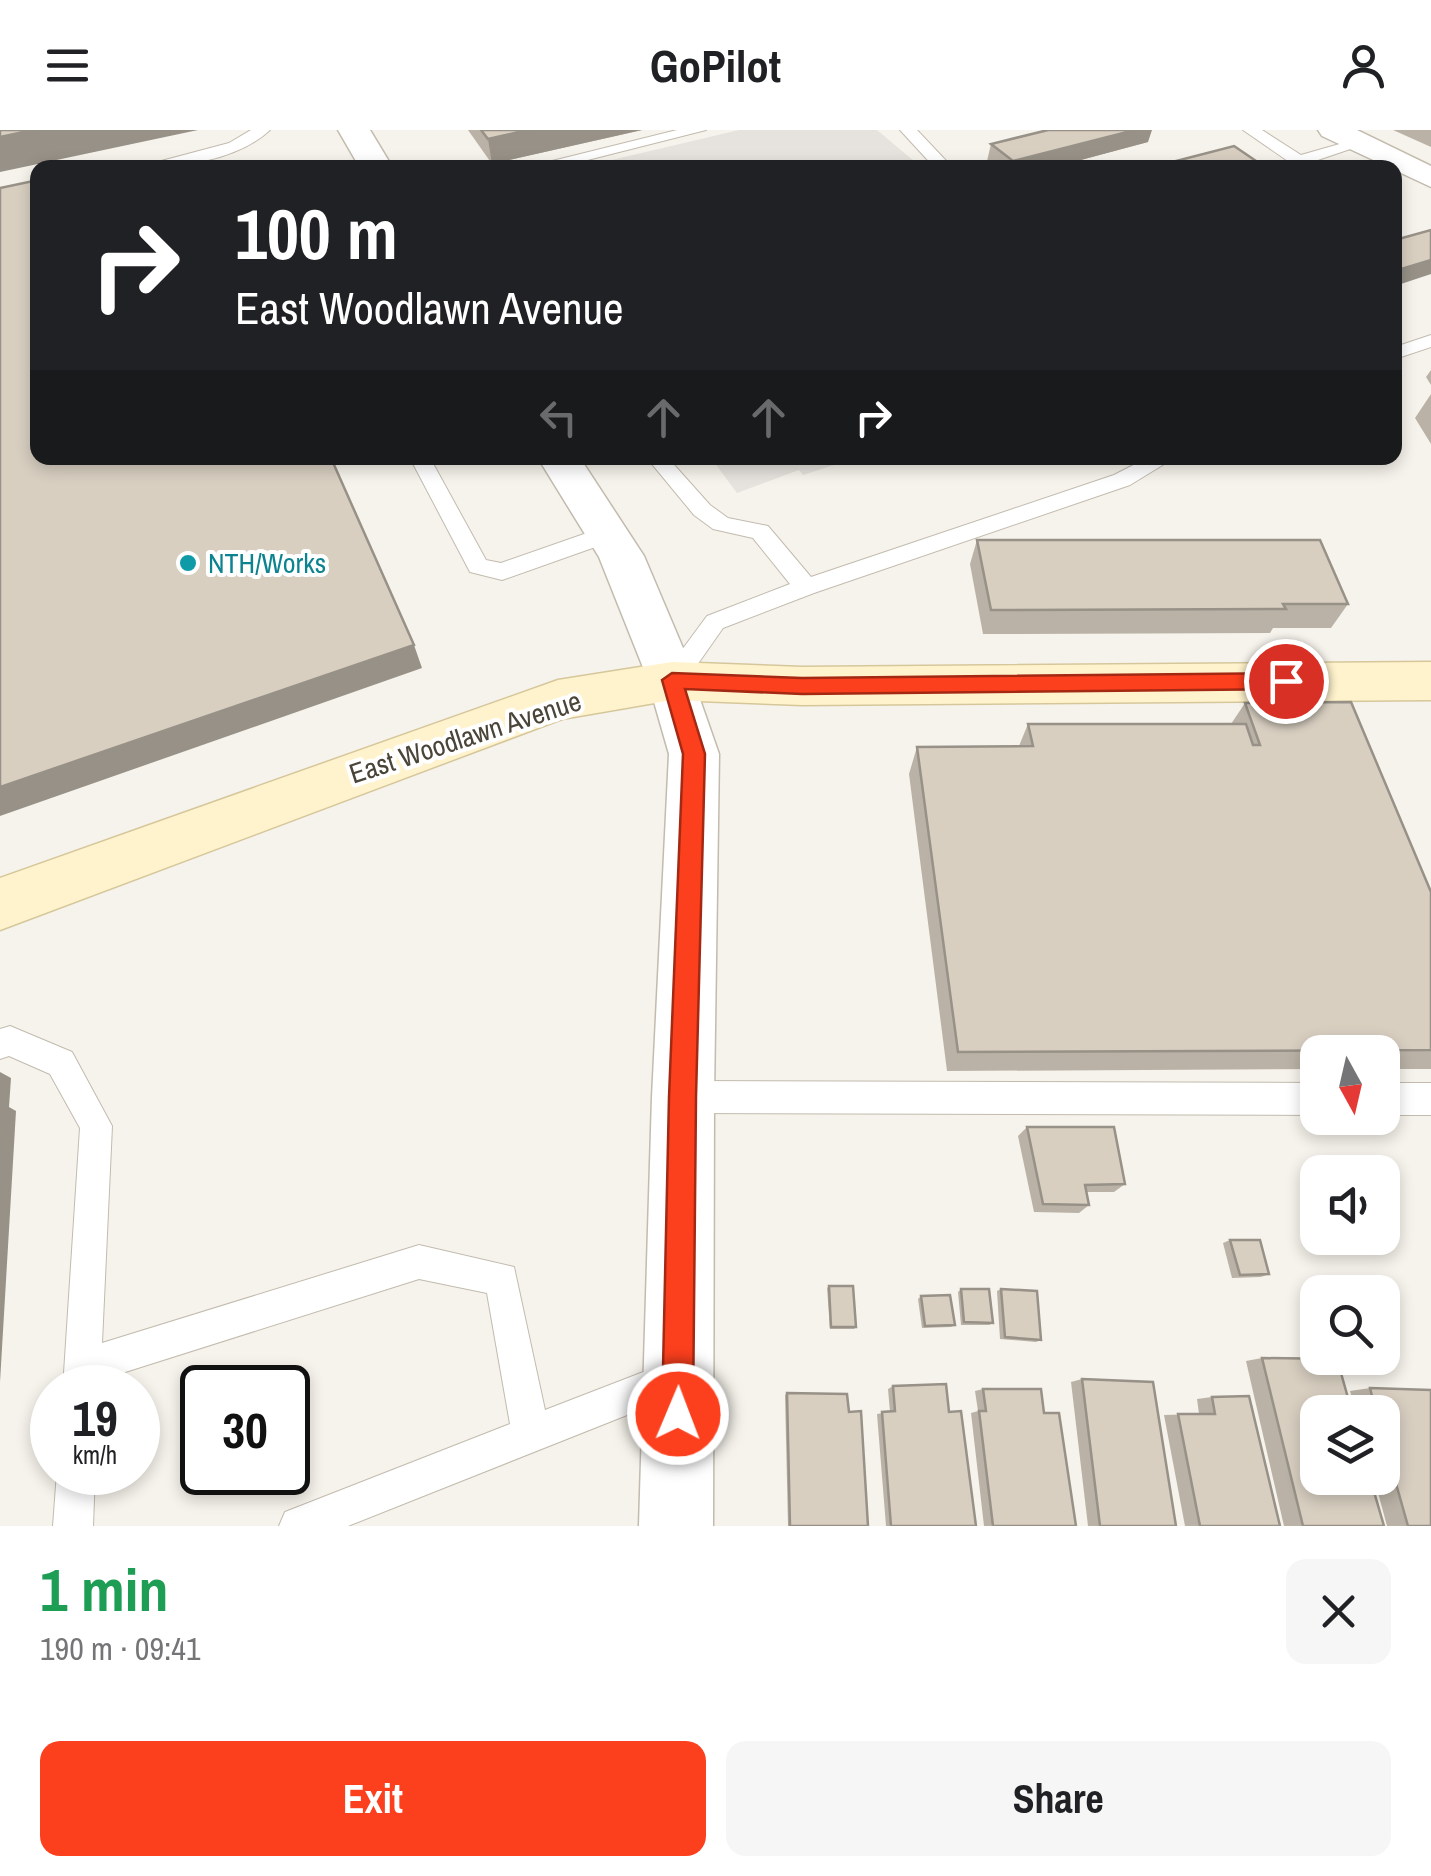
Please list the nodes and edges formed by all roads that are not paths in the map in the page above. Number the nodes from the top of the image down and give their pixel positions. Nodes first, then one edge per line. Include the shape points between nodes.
1 (262, 130) edge
2 (354, 130) edge
3 (698, 130) edge
4 (908, 130) edge
5 (1251, 130) edge
6 (1345, 137) edge
7 (178, 160) edge
8 (372, 160) edge
9 (567, 160) edge
10 (936, 160) edge
11 (1298, 160) edge
12 (1310, 160) edge
13 (1393, 160) edge
14 (1402, 164) edge
15 (1431, 178) edge
16 (1431, 340) edge
17 (1402, 350) edge
18 (424, 465) edge
19 (564, 465) edge
20 (663, 465) edge
21 (1150, 465) edge
22 (607, 534) junction
23 (806, 587) junction
24 (672, 680) junction
25 (1431, 681) edge
26 (0, 904) edge
27 (0, 1044) edge
28 (682, 1097) junction
29 (1300, 1099) edge
30 (1400, 1099) edge
31 (1431, 1099) edge
32 (82, 1365) edge
33 (116, 1365) edge
34 (678, 1377) junction
35 (531, 1435) junction
36 (74, 1495) edge
37 (345, 1517) edge
38 (72, 1526) edge
39 (298, 1526) edge
40 (676, 1526) edge

1 - 7 lane via 234,147
2 - 8 street
3 - 9 lane
4 - 10 lane
5 - 11 lane
6 - 12 lane
6 - 13 street
14 - 15 street
16 - 17 lane
18 - 22 lane via 478,566 502,572
19 - 22 street
20 - 23 lane via 721,524 760,532
21 - 23 lane
22 - 24 street
23 - 24 lane via 715,622
24 - 25 main road, East Woodlawn Avenue via 802,686
24 - 26 main road, East Woodlawn Avenue via 558,700
24 - 28 street via 694,754
27 - 32 lane via 10,1041 61,1063 96,1126
28 - 29 lane
28 - 34 street
30 - 31 lane
33 - 35 lane via 420,1262 502,1279
34 - 35 lane
34 - 40 street
35 - 37 lane
36 - 38 lane
37 - 39 lane

